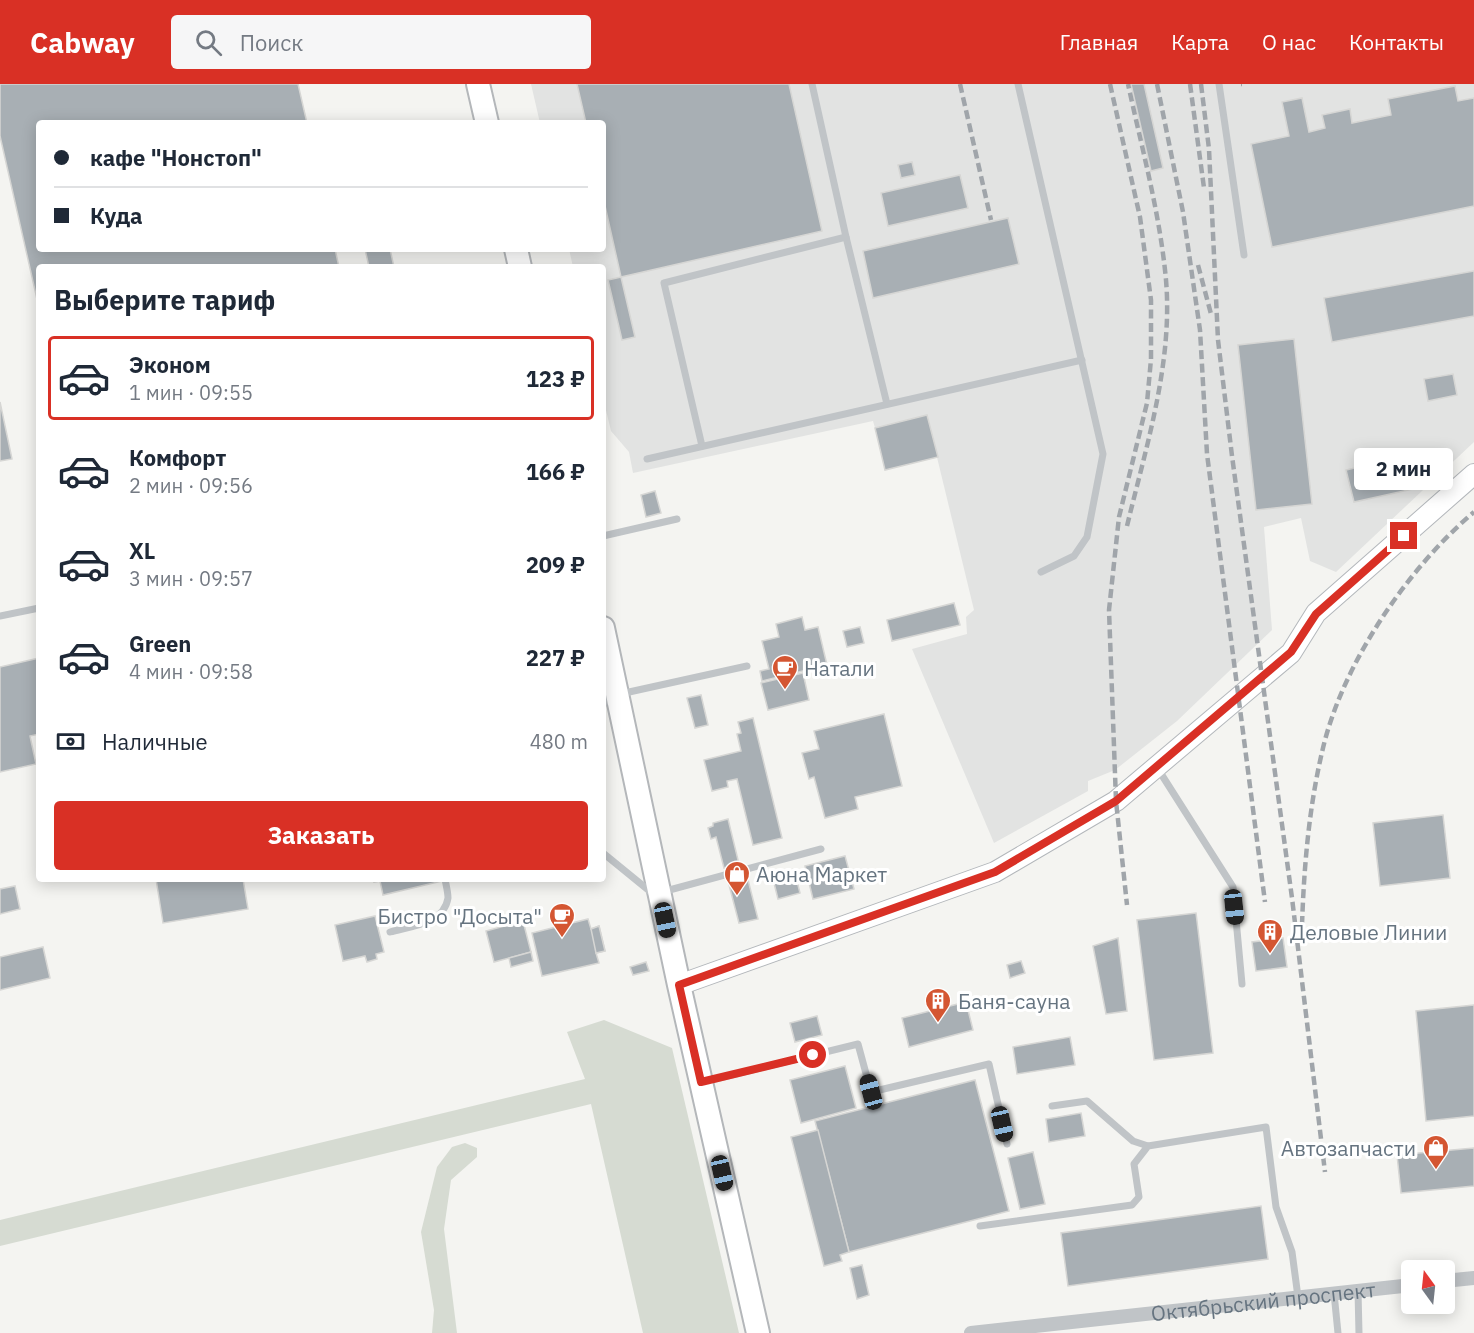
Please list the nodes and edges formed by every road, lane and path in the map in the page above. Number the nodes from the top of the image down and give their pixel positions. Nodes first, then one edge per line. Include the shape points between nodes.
1 (478, 84) edge
2 (812, 84) edge
3 (1018, 84) edge
4 (1219, 84) edge
5 (486, 120) edge
6 (846, 237) junction
7 (1244, 255) dead end
8 (1082, 360) junction
9 (887, 404) junction
10 (702, 446) junction
11 (647, 459) dead end
12 (1474, 474) edge
13 (677, 519) dead end
14 (606, 535) edge
15 (1041, 572) dead end
16 (36, 609) edge
17 (0, 616) edge
18 (606, 656) edge
19 (747, 666) dead end
20 (610, 693) edge
21 (1156, 766) junction
22 (821, 849) dead end
23 (606, 855) edge
24 (446, 882) edge
25 (660, 896) junction
26 (390, 932) dead end
27 (1242, 984) dead end
28 (679, 985) junction
29 (701, 1082) junction
30 (1052, 1106) dead end
31 (1007, 1144) dead end
32 (1148, 1146) junction
33 (981, 1226) dead end
34 (1474, 1278) edge
35 (1455, 1280) edge
36 (1401, 1286) edge
37 (1358, 1290) junction
38 (1334, 1293) junction
39 (1298, 1297) junction
40 (758, 1333) edge
41 (971, 1333) edge
42 (1338, 1333) edge
43 (1359, 1333) edge

1 - 5 main road
2 - 6 lane
3 - 8 lane
4 - 7 lane
6 - 9 lane
6 - 10 lane via 664,283
8 - 9 lane
8 - 15 lane via 1103,454 1087,537 1074,556
9 - 10 lane
10 - 11 lane
12 - 21 street via 1316,614 1291,652
13 - 14 lane
16 - 17 lane
18 - 20 main road
19 - 20 lane
20 - 25 main road
21 - 27 lane via 1233,887
21 - 28 street via 1116,801 995,872
22 - 25 lane
23 - 25 lane
24 - 26 lane via 448,897 443,910 432,921
25 - 28 main road
28 - 29 main road
29 - 31 lane via 858,1044 871,1092 989,1064
29 - 40 main road
30 - 32 lane via 1087,1101 1133,1141
32 - 33 lane via 1134,1164 1139,1197 1132,1205
32 - 39 lane via 1266,1128 1276,1207 1292,1252
34 - 35 street
36 - 37 street, Октябрьский проспект
37 - 38 street, Октябрьский проспект
37 - 43 lane
38 - 39 street, Октябрьский проспект
38 - 42 lane
39 - 41 street, Октябрьский проспект

